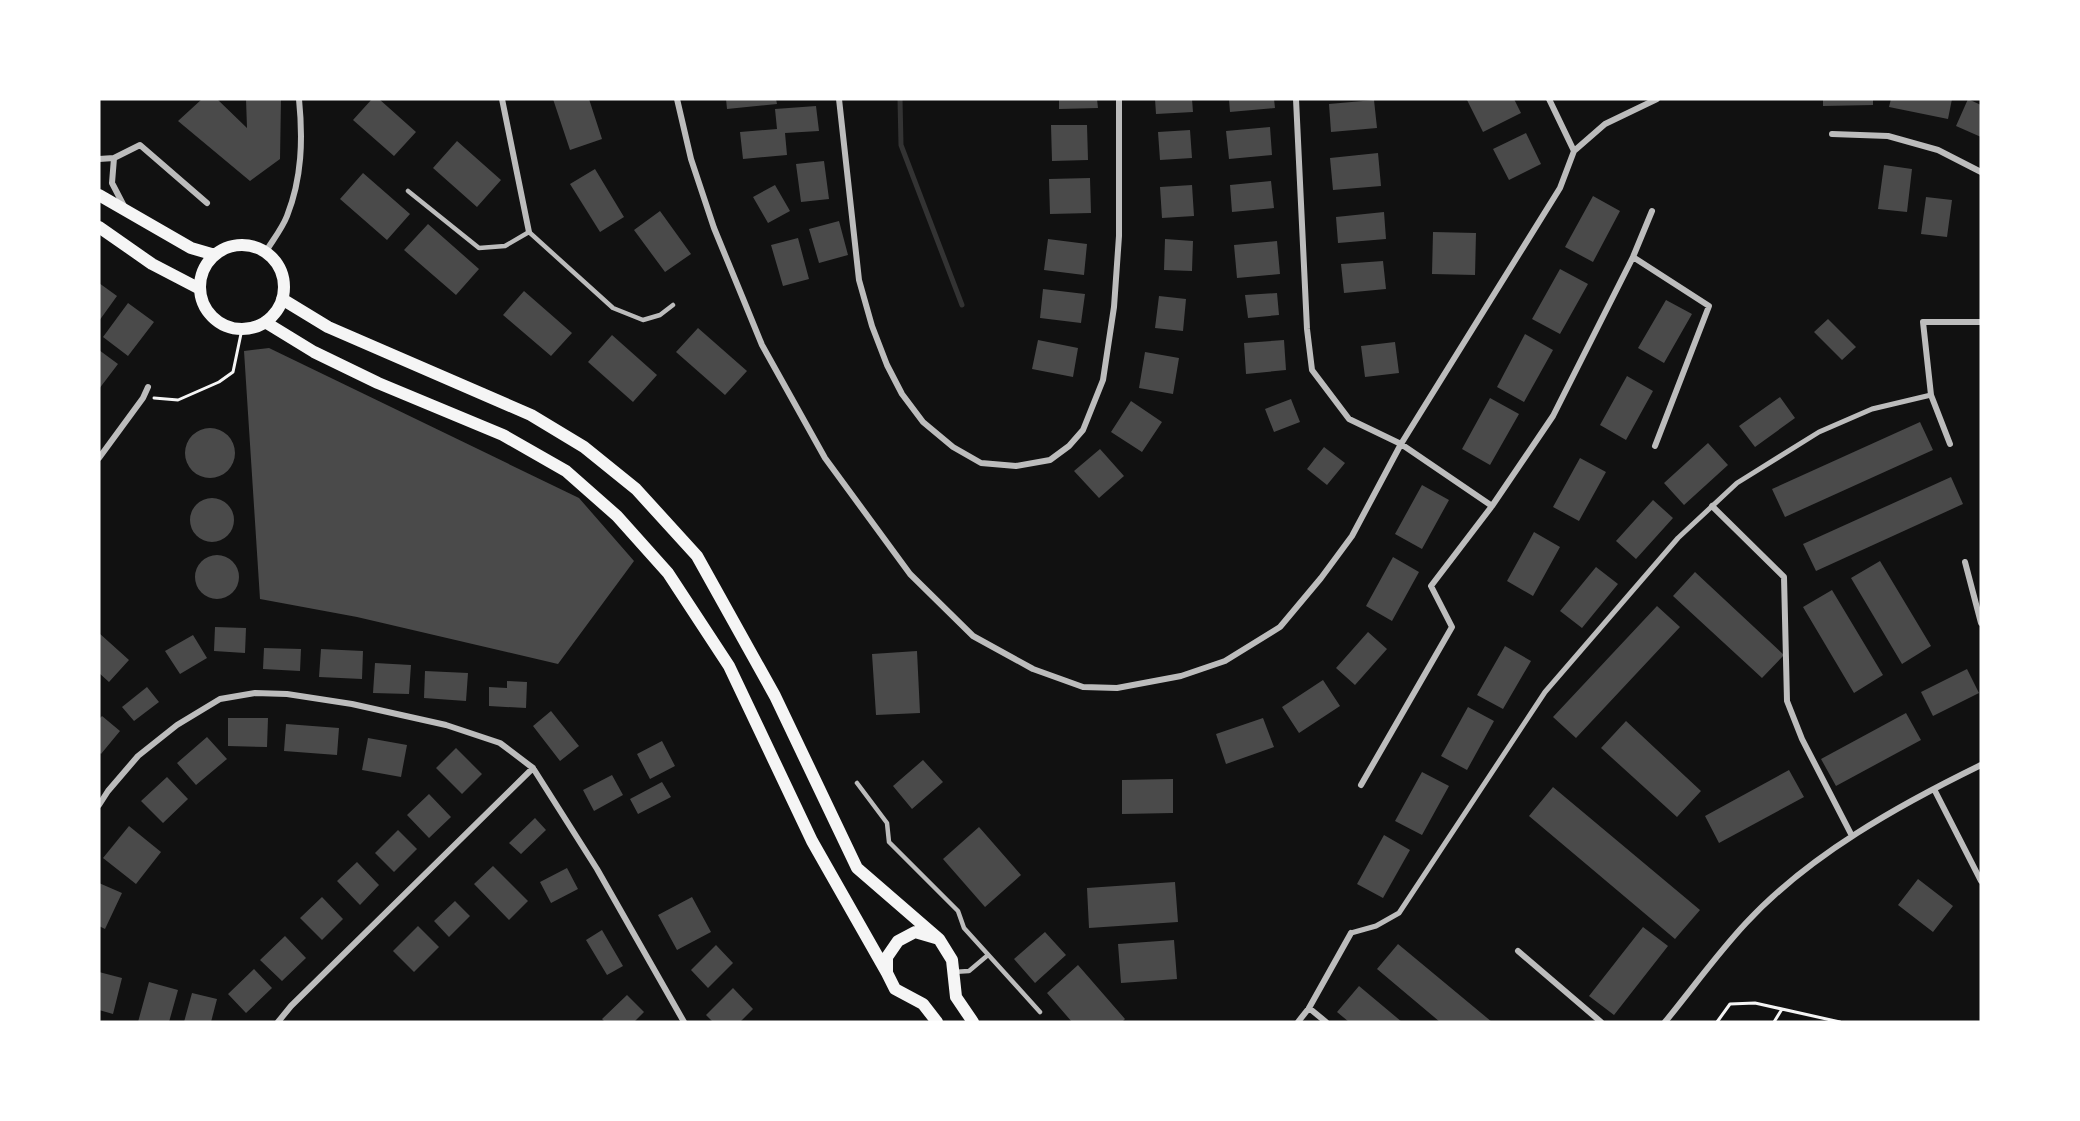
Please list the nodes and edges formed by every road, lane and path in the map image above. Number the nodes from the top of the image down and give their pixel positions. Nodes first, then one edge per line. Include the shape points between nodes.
1 (299, 99) edge
2 (502, 99) edge
3 (677, 99) edge
4 (839, 99) edge
5 (1119, 99) edge
6 (1296, 99) edge
7 (1549, 99) edge
8 (1657, 99) edge
9 (1832, 134) dead end
10 (1574, 151) junction
11 (114, 158) junction
12 (99, 159) edge
13 (1981, 172) edge
14 (408, 191) dead end
15 (99, 195) edge
16 (207, 203) dead end
17 (127, 211) junction
18 (1652, 211) dead end
19 (99, 227) edge
20 (528, 232) junction
21 (265, 253) junction
22 (215, 255) junction
23 (1633, 257) junction
24 (200, 289) junction
25 (282, 299) junction
26 (673, 305) dead end
27 (265, 322) junction
28 (1981, 322) edge
29 (242, 329) junction
30 (147, 387) dead end
31 (1931, 394) junction
32 (143, 398) junction
33 (1401, 444) junction
34 (1950, 444) dead end
35 (1655, 446) dead end
36 (99, 458) edge
37 (1492, 506) junction
38 (1712, 506) junction
39 (1965, 562) dead end
40 (1981, 623) edge
41 (1981, 765) edge
42 (533, 768) junction
43 (858, 783) dead end
44 (1361, 785) dead end
45 (1934, 789) junction
46 (99, 805) edge
47 (1852, 836) junction
48 (1981, 882) edge
49 (1351, 933) joint
50 (939, 939) junction
51 (1518, 951) dead end
52 (988, 955) junction
53 (953, 972) junction
54 (887, 973) junction
55 (1309, 1008) junction
56 (1782, 1009) junction
57 (1040, 1012) dead end
58 (682, 1021) edge
59 (279, 1022) edge
60 (937, 1022) edge
61 (973, 1022) edge
62 (1298, 1022) edge
63 (1326, 1022) edge
64 (1601, 1022) edge
65 (1665, 1022) edge
66 (1717, 1022) edge
67 (1774, 1022) edge
68 (1840, 1022) edge

1 - 21 street via 299,180 286,218
2 - 20 street
3 - 33 street via 706,205 762,345 825,458 910,574 973,636 1033,669 1083,687 1117,688 1181,676 1225,660 1280,627 1352,536
4 - 5 street via 859,279 887,365 923,422 953,447 981,463 1016,466 1050,460 1069,446 1083,430 1103,380 1119,236
6 - 33 street via 1312,370 1349,419
7 - 10 street
8 - 10 street via 1605,124
9 - 13 street via 1888,136 1938,150
10 - 33 street via 1560,188
11 - 12 street
11 - 16 street via 140,145
11 - 17 street via 112,183
14 - 20 lane via 479,248 505,246
15 - 17 main road
17 - 22 main road via 191,248
18 - 23 street
19 - 24 main road via 152,264
20 - 26 lane via 613,308 643,320 660,315
21 - 22 main road via 240,245
21 - 25 main road via 279,268
22 - 24 main road via 206,264
23 - 35 street via 1709,306
23 - 37 street via 1552,416
24 - 29 main road via 208,313 229,327
25 - 27 main road
25 - 50 main road via 328,327 531,415 584,447 636,489 697,556 775,696 857,868
27 - 29 main road
27 - 54 main road via 314,352 378,383 503,435 566,471 617,516 668,573 729,666 812,841
28 - 31 street via 1923,322
29 - 32 path via 232,372 219,382 178,400
30 - 32 street
31 - 34 street
31 - 38 street via 1872,409 1819,432 1737,483
32 - 36 street
33 - 37 street
37 - 44 street via 1431,586 1452,627
38 - 47 street via 1784,577 1787,701
38 - 49 street via 1678,538 1545,692 1399,913 1377,926
39 - 40 street
41 - 45 street
42 - 46 street via 500,743 446,725 352,704 255,693 220,699 177,725 138,756
42 - 58 street via 597,869
42 - 59 street
43 - 52 lane via 887,823 889,842 958,911 964,928
45 - 47 street
45 - 48 street
47 - 65 street via 1803,871 1747,922
49 - 55 street
50 - 53 main road via 952,960
50 - 54 main road via 915,932 898,941 887,957
51 - 64 street
52 - 53 lane via 969,971
52 - 57 lane
53 - 61 main road via 956,997
54 - 60 main road via 895,988 923,1004
55 - 62 street
55 - 63 street
56 - 66 path via 1755,1003 1730,1004
56 - 67 path
56 - 68 path

